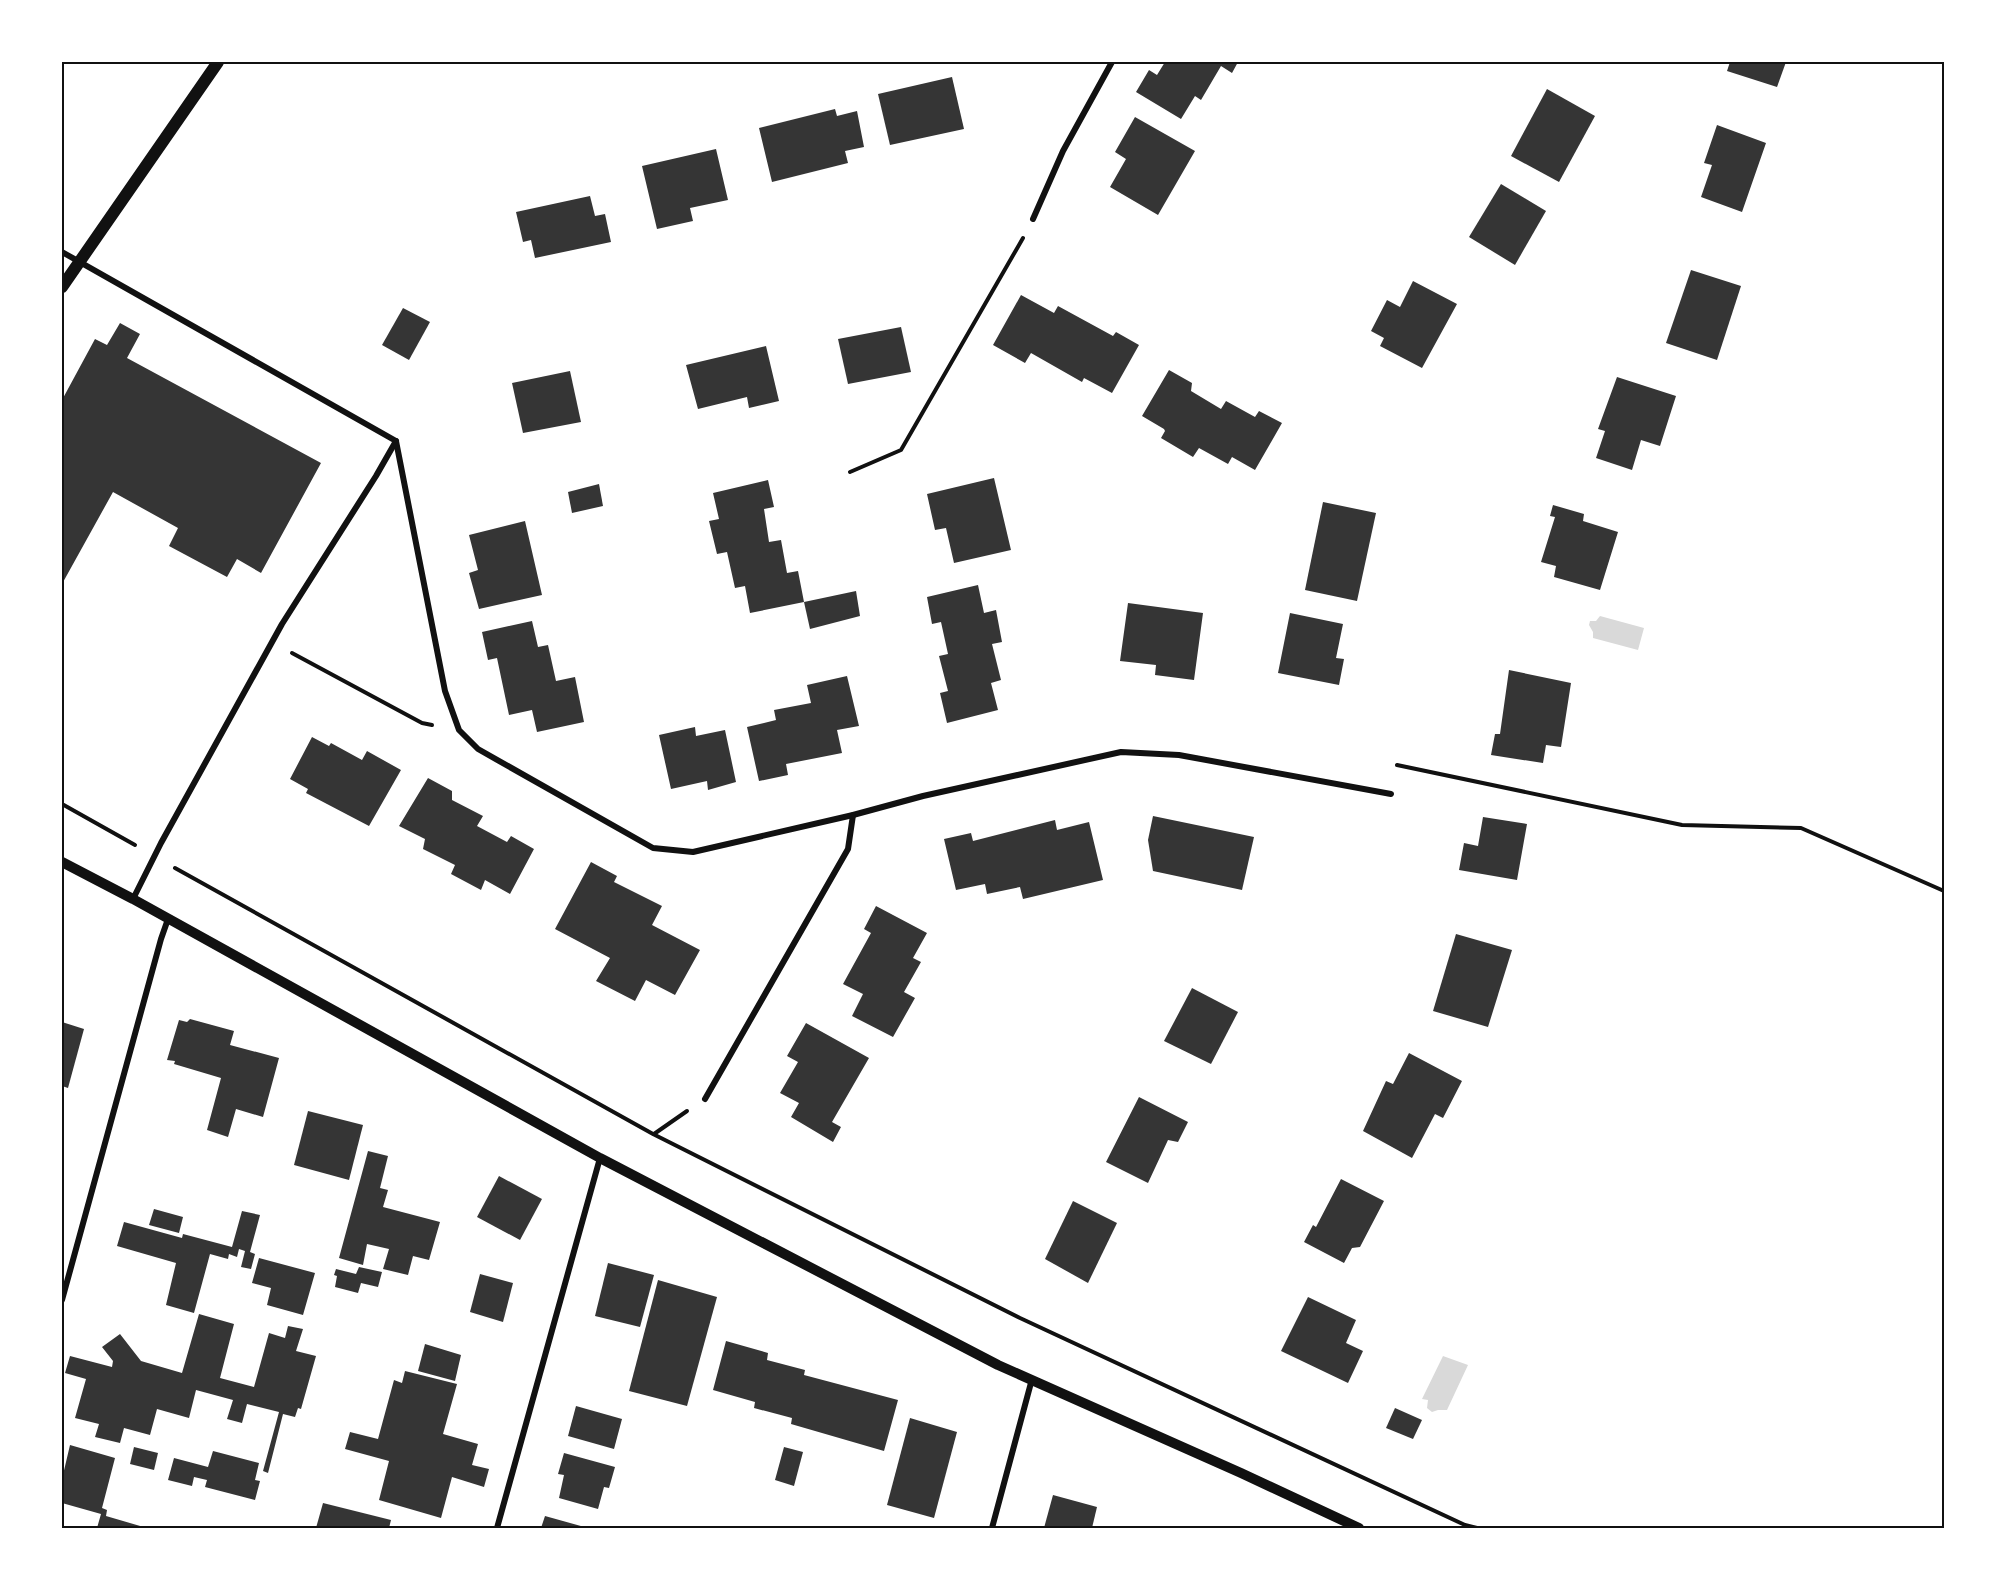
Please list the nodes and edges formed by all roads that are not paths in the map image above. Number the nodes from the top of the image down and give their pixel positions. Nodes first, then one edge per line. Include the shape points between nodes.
1 (218, 62) edge
2 (1112, 62) edge
3 (1033, 219) road end
4 (62, 252) edge
5 (78, 262) junction
6 (62, 287) edge
7 (396, 441) junction
8 (1391, 794) dead end
9 (853, 815) junction
10 (62, 862) edge
11 (133, 899) junction
12 (168, 919) junction
13 (705, 1099) road end
14 (600, 1158) junction
15 (62, 1300) edge
16 (1032, 1379) junction
17 (497, 1528) edge
18 (992, 1528) edge
19 (1359, 1528) edge

1 - 5 main road
2 - 3 street via 1063,151
4 - 5 street
5 - 6 main road
5 - 7 street
7 - 9 street via 445,692 459,730 478,749 653,848 693,852
7 - 11 street via 282,624
8 - 9 street via 1179,755 1121,752
9 - 13 street via 848,849
10 - 11 street
11 - 12 street
12 - 14 street
12 - 15 street
14 - 16 street
14 - 17 street
16 - 18 street
16 - 19 street

